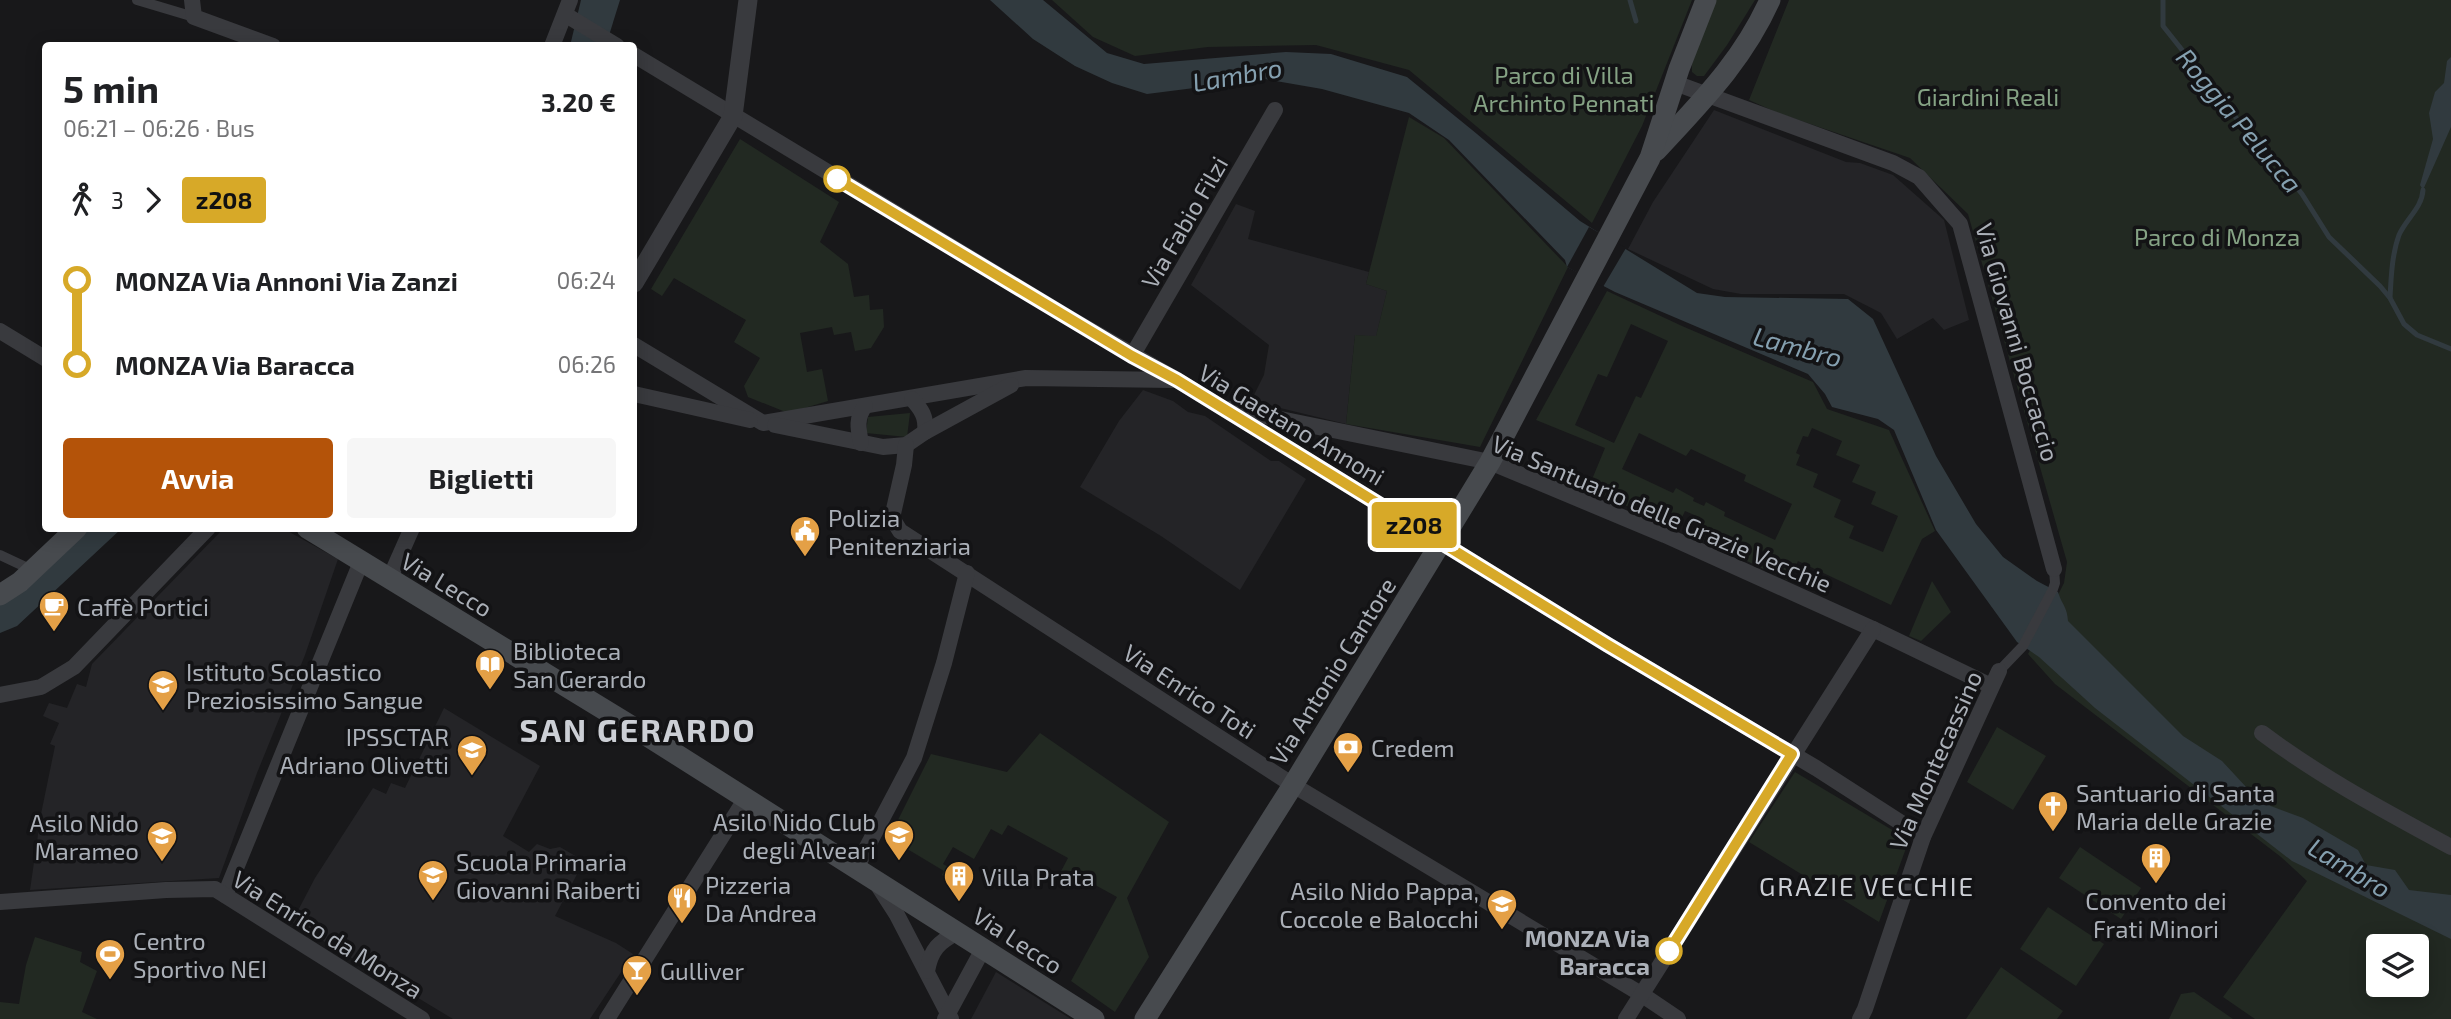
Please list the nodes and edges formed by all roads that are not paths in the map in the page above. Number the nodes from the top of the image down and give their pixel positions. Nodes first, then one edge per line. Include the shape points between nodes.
1 (137, 0) edge
2 (748, 0) edge
3 (1706, 0) edge
4 (1770, 0) edge
5 (193, 7) edge
6 (570, 11) edge
7 (265, 42) edge
8 (554, 42) edge
9 (611, 42) edge
10 (637, 57) edge
11 (1675, 83) junction
12 (1709, 95) junction
13 (1275, 110) dead end
14 (733, 116) junction
15 (1650, 158) junction
16 (637, 278) edge
17 (0, 331) edge
18 (637, 347) edge
19 (1132, 356) junction
20 (42, 357) edge
21 (1026, 377) junction
22 (1177, 380) junction
23 (637, 395) edge
24 (912, 399) junction
25 (865, 406) junction
26 (1218, 407) junction
27 (763, 423) junction
28 (925, 432) junction
29 (861, 443) junction
30 (906, 444) junction
31 (1490, 461) junction
32 (73, 532) edge
33 (204, 532) edge
34 (313, 532) edge
35 (410, 532) edge
36 (1442, 543) junction
37 (0, 555) edge
38 (361, 562) junction
39 (2054, 569) joint
40 (32, 570) junction
41 (967, 573) junction
42 (389, 580) junction
43 (2053, 589) joint
44 (0, 595) edge
45 (1873, 629) junction
46 (1995, 679) junction
47 (0, 695) edge
48 (2262, 733) dead end
49 (1792, 754) junction
50 (1293, 785) junction
51 (746, 798) junction
52 (1923, 837) junction
53 (2451, 847) edge
54 (865, 873) junction
55 (225, 895) junction
56 (0, 902) edge
57 (958, 932) junction
58 (983, 949) junction
59 (927, 971) junction
60 (1641, 994) junction
61 (948, 1017) edge
62 (422, 1019) edge
63 (607, 1019) edge
64 (1094, 1019) edge
65 (1145, 1019) edge
66 (1626, 1019) edge
67 (1678, 1019) edge
68 (1860, 1019) edge

1 - 5 street
2 - 14 street
3 - 11 main road
4 - 12 main road via 1739,57
5 - 7 street
6 - 8 street
6 - 9 street
10 - 14 street, Via Gaetano Annoni
11 - 12 street, Via Giovanni Boccaccio
11 - 15 main road
12 - 15 main road
12 - 39 street, Via Giovanni Boccaccio via 1893,163 1919,177 1960,224
13 - 19 street, Via Fabio Filzi
14 - 16 street
14 - 19 street, Via Gaetano Annoni
15 - 31 main road, Via Antonio Cantore
17 - 20 street
18 - 27 street
19 - 22 street, Via Gaetano Annoni
21 - 22 street
21 - 24 street
21 - 28 street
22 - 26 street, Via Gaetano Annoni
23 - 27 street
24 - 25 street
24 - 28 street via 921,408
25 - 27 street
25 - 29 street via 859,415
26 - 31 street, Via Santuario delle Grazie Vecchie
26 - 36 street, Via Gaetano Annoni
27 - 29 street
28 - 30 street
29 - 30 street via 883,447
30 - 41 street, Via Enrico Toti via 892,518 895,526
31 - 36 main road, Via Antonio Cantore
31 - 45 street, Via Santuario delle Grazie Vecchie
32 - 40 main road
33 - 47 street via 74,667 41,687
34 - 38 main road, Via Lecco
35 - 42 street
36 - 49 street, Via Gaetano Annoni
36 - 50 main road, Via Antonio Cantore
37 - 40 street
38 - 42 main road, Via Lecco
38 - 55 street
39 - 43 street, Via Giovanni Boccaccio
40 - 44 main road
41 - 50 street, Via Enrico Toti
41 - 54 street via 914,758
42 - 51 main road, Via Lecco
43 - 46 street, Via Montecassino via 2023,646
45 - 46 street, Via Santuario delle Grazie Vecchie
45 - 49 street
46 - 52 street, Via Montecassino
48 - 53 street via 2368,803
49 - 52 street, Via Gaetano Annoni
49 - 60 street
50 - 60 street, Via Enrico Toti
50 - 65 main road, Via Antonio Cantore
51 - 54 main road, Via Lecco
51 - 63 street
52 - 68 street, Via Montecassino
54 - 57 main road, Via Lecco
54 - 59 street via 897,915
55 - 56 street, Via Enrico da Monza via 215,889 166,890
55 - 62 street, Via Enrico da Monza
57 - 58 main road, Via Lecco
57 - 59 street via 932,951
58 - 61 street
58 - 64 main road, Via Lecco
59 - 61 street
60 - 66 street
60 - 67 street, Via Enrico Toti

